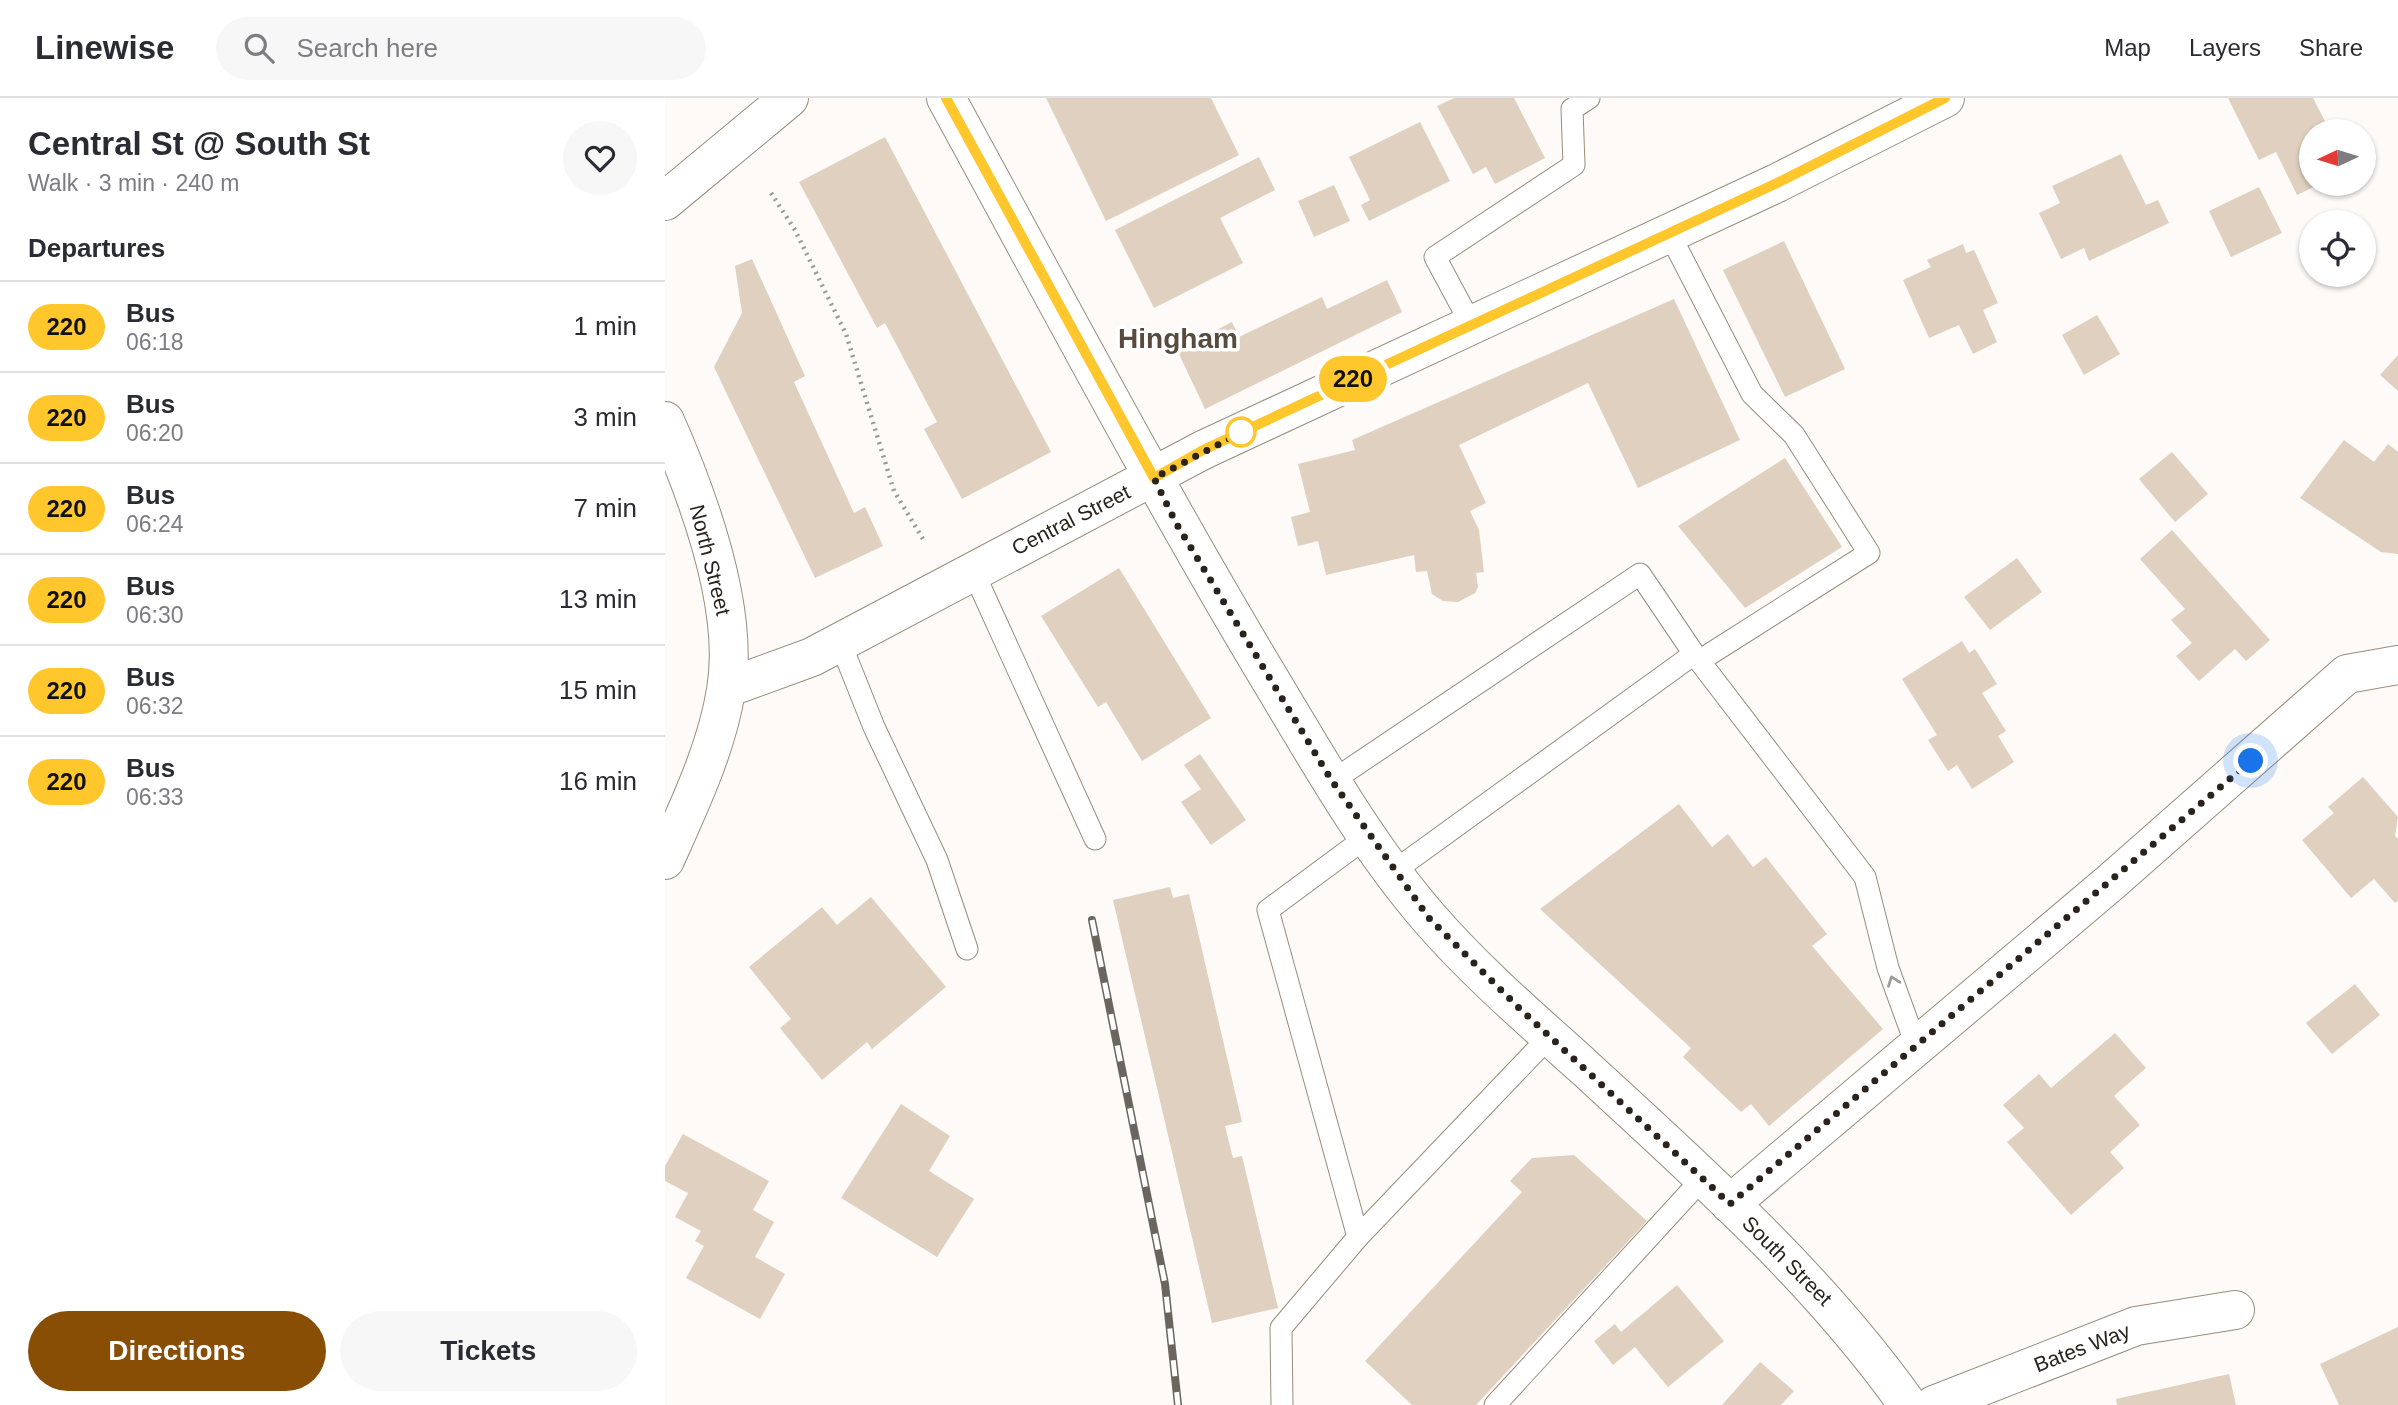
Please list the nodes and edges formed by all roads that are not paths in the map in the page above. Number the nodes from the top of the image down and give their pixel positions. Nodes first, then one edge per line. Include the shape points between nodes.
1 (789, 98) edge
2 (946, 98) edge
3 (1590, 98) edge
4 (1945, 98) edge
5 (665, 201) edge
6 (1669, 233) junction
7 (1471, 324) junction
8 (665, 422) edge
9 (1154, 478) junction
10 (973, 571) junction
11 (840, 642) junction
12 (1697, 657) junction
13 (2398, 665) edge
14 (727, 688) junction
15 (1332, 781) junction
16 (1369, 836) junction
17 (1095, 839) dead end
18 (665, 860) edge
19 (1394, 871) junction
20 (967, 949) dead end
21 (1550, 1036) junction
22 (1916, 1045) junction
23 (1703, 1178) junction
24 (1730, 1204) junction
25 (1358, 1237) junction
26 (2235, 1310) dead end
27 (1282, 1405) edge
28 (1495, 1405) edge
29 (1908, 1405) edge
30 (1934, 1405) edge

1 - 5 main road
2 - 9 main road, South Street
3 - 7 lane via 1572,109 1574,165 1435,257
4 - 6 main road, Central Street
6 - 7 main road, Central Street
6 - 12 lane via 1752,394 1794,435 1869,553
7 - 9 main road, Central Street via 1203,450
8 - 14 main road, North Street via 701,514 727,609
9 - 10 main road, Central Street
9 - 15 main road, South Street via 1176,523
10 - 11 main road, Central Street
10 - 17 lane
11 - 14 main road, Central Street via 813,657
11 - 20 lane via 937,860
12 - 15 lane via 1640,574
12 - 19 lane
22 -> 12 lane via 1888,968 1865,877
13 - 22 main road via 2347,674 2111,882
14 - 18 main road, North Street via 711,748
15 - 16 main road, South Street
16 - 19 main road, South Street
16 - 25 lane via 1268,910
19 - 21 main road, South Street via 1429,918
21 - 23 main road, South Street
21 - 25 lane
22 - 24 main road
23 - 24 main road, South Street
23 - 28 lane
24 - 29 main road, South Street via 1851,1327
25 - 27 lane via 1281,1328
26 - 30 main road, Bates Way via 2136,1326

